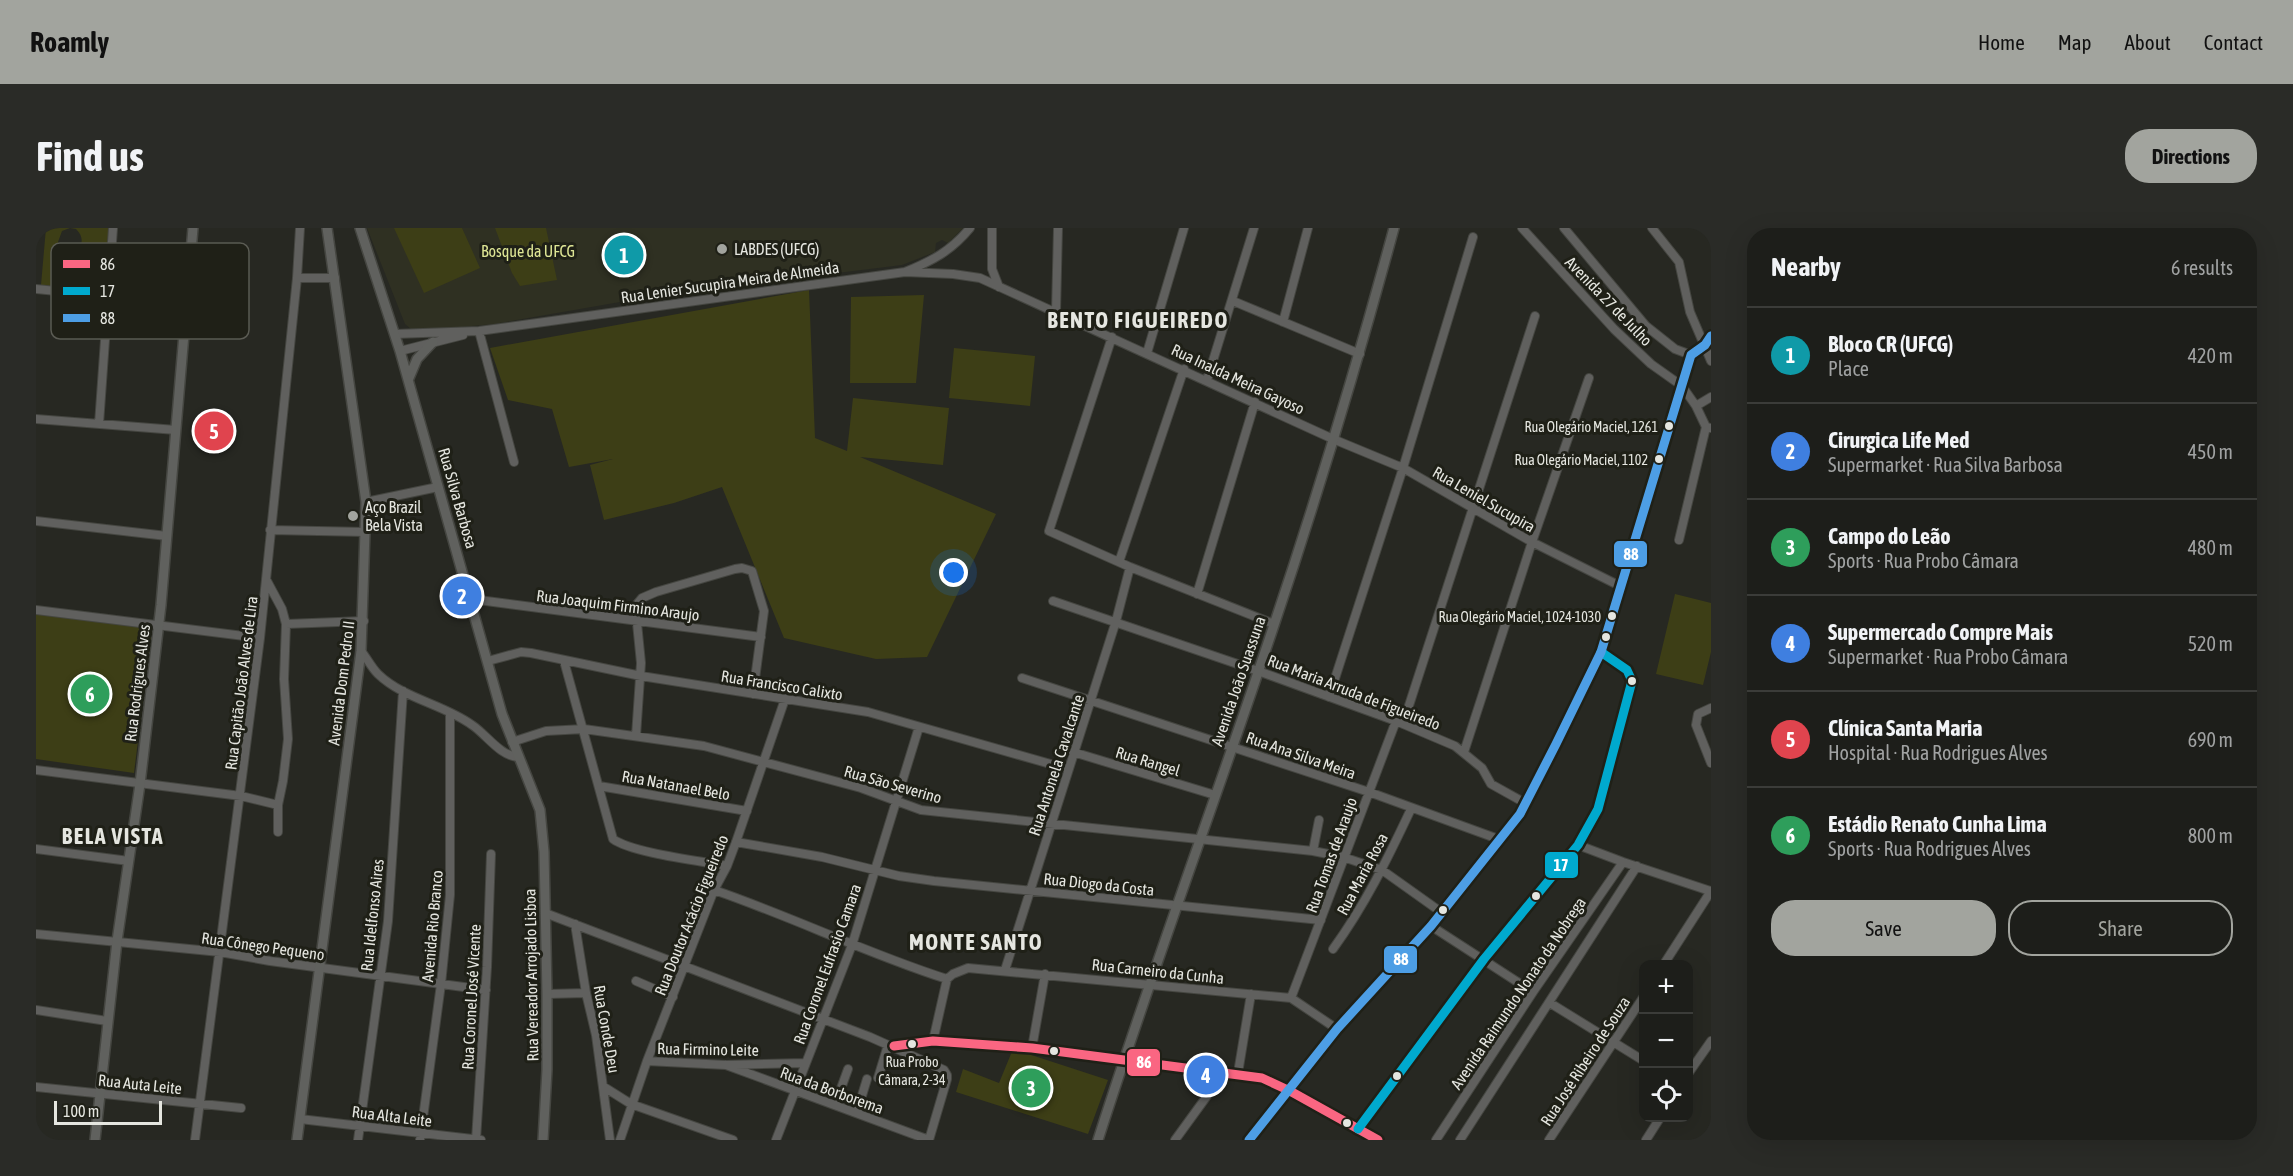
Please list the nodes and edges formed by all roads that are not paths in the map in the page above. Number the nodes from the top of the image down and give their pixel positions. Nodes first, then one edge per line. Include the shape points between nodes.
1 (113, 228) edge
2 (193, 228) edge
3 (300, 228) edge
4 (327, 228) edge
5 (360, 228) edge
6 (970, 228) edge
7 (991, 228) edge
8 (1058, 228) edge
9 (1184, 228) edge
10 (1254, 228) edge
11 (1308, 228) edge
12 (1394, 228) edge
13 (1522, 228) edge
14 (1564, 228) edge
15 (1652, 228) edge
16 (1473, 237) dead end
17 (112, 243) edge
18 (192, 243) edge
19 (932, 261) junction
20 (992, 269) junction
21 (905, 272) junction
22 (934, 274) junction
23 (297, 278) junction
24 (335, 278) junction
25 (980, 278) junction
26 (999, 287) junction
27 (36, 289) edge
28 (51, 291) edge
29 (1233, 301) junction
30 (1056, 312) junction
31 (1535, 316) dead end
32 (1283, 322) junction
33 (479, 331) junction
34 (395, 334) junction
35 (1711, 336) edge
36 (1112, 337) junction
37 (104, 339) edge
38 (185, 339) edge
39 (433, 342) junction
40 (1705, 345) junction
41 (400, 351) junction
42 (1147, 353) junction
43 (1360, 354) junction
44 (1691, 354) junction
45 (1711, 361) edge
46 (1184, 369) junction
47 (1589, 378) dead end
48 (409, 380) junction
49 (1207, 380) junction
50 (1682, 386) junction
51 (1711, 397) edge
52 (1255, 402) junction
53 (1696, 406) junction
54 (36, 419) edge
55 (99, 424) junction
56 (1709, 428) edge
57 (176, 430) junction
58 (1333, 439) junction
59 (514, 462) dead end
60 (1403, 468) junction
61 (438, 488) junction
62 (366, 502) junction
63 (1473, 508) junction
64 (36, 521) edge
65 (270, 530) junction
66 (366, 532) junction
67 (167, 536) junction
68 (1679, 540) dead end
69 (1532, 542) junction
70 (1119, 562) junction
71 (1130, 567) junction
72 (267, 580) junction
73 (1620, 586) junction
74 (1197, 594) junction
75 (471, 599) junction
76 (1053, 601) dead end
77 (36, 610) edge
78 (363, 621) junction
79 (637, 621) junction
80 (1116, 621) junction
81 (286, 624) junction
82 (1274, 624) junction
83 (159, 626) junction
84 (761, 637) junction
85 (260, 638) junction
86 (361, 651) junction
87 (1601, 652) junction
88 (488, 661) junction
89 (564, 661) junction
90 (1258, 671) junction
91 (641, 676) junction
92 (1022, 678) dead end
93 (403, 691) junction
94 (753, 694) junction
95 (1329, 697) junction
96 (785, 699) junction
97 (1091, 701) junction
98 (1709, 708) edge
99 (450, 713) junction
100 (1400, 722) junction
101 (919, 727) junction
102 (584, 729) junction
103 (636, 736) junction
104 (512, 742) junction
105 (1231, 746) junction
106 (1073, 752) junction
107 (1464, 752) junction
108 (518, 757) junction
109 (764, 760) junction
110 (1711, 763) edge
111 (1068, 769) junction
112 (36, 770) edge
113 (140, 784) junction
114 (600, 786) junction
115 (1369, 792) junction
116 (1215, 795) junction
117 (241, 796) junction
118 (895, 800) junction
119 (1525, 803) junction
120 (278, 805) junction
121 (1411, 809) junction
122 (540, 810) joint
123 (747, 811) junction
124 (1319, 820) dead end
125 (1051, 825) junction
126 (278, 832) dead end
127 (1199, 840) junction
128 (1501, 840) junction
129 (736, 842) junction
130 (1578, 845) junction
131 (36, 849) edge
132 (1313, 852) junction
133 (492, 854) dead end
134 (1343, 857) junction
135 (129, 861) junction
136 (1623, 862) junction
137 (727, 866) junction
138 (1637, 866) junction
139 (876, 869) junction
140 (1382, 870) junction
141 (714, 890) junction
142 (1030, 890) junction
143 (1711, 891) edge
144 (1178, 905) junction
145 (1441, 912) junction
146 (544, 913) junction
147 (1321, 920) junction
148 (575, 924) junction
149 (1431, 926) junction
150 (36, 934) edge
151 (117, 941) junction
152 (852, 945) junction
153 (1333, 949) dead end
154 (220, 952) junction
155 (1484, 959) junction
156 (1667, 960) edge
157 (686, 966) junction
158 (320, 968) junction
159 (1005, 970) junction
160 (1045, 974) junction
161 (379, 976) junction
162 (947, 979) junction
163 (636, 981) dead end
164 (1149, 983) junction
165 (441, 984) junction
166 (486, 990) junction
167 (1533, 992) junction
168 (586, 993) junction
169 (547, 994) junction
170 (1251, 994) junction
171 (673, 997) junction
172 (1291, 998) junction
173 (1550, 1003) junction
174 (1639, 1004) edge
175 (36, 1010) edge
176 (822, 1020) junction
177 (107, 1021) junction
178 (1337, 1029) junction
179 (933, 1041) junction
180 (1711, 1041) edge
181 (1613, 1043) junction
182 (889, 1046) junction
183 (1032, 1048) junction
184 (1639, 1058) edge
185 (1124, 1059) junction
186 (647, 1061) junction
187 (804, 1063) junction
188 (726, 1065) junction
189 (1693, 1068) edge
190 (848, 1069) dead end
191 (1238, 1073) junction
192 (1223, 1074) junction
193 (878, 1078) dead end
194 (867, 1079) dead end
195 (36, 1087) edge
196 (604, 1087) junction
197 (795, 1091) junction
198 (1290, 1091) junction
199 (100, 1093) junction
200 (200, 1103) junction
201 (631, 1104) junction
202 (835, 1105) junction
203 (241, 1108) dead end
204 (857, 1112) junction
205 (300, 1119) junction
206 (1657, 1122) edge
207 (360, 1125) junction
208 (1358, 1129) junction
209 (420, 1136) edge
210 (95, 1140) edge
211 (195, 1140) edge
212 (297, 1140) edge
213 (358, 1140) edge
214 (476, 1140) edge
215 (481, 1140) edge
216 (543, 1140) edge
217 (610, 1140) edge
218 (620, 1140) edge
219 (733, 1140) edge
220 (776, 1140) edge
221 (929, 1140) edge
222 (1098, 1140) edge
223 (1175, 1140) edge
224 (1249, 1140) edge
225 (1378, 1140) edge
226 (1436, 1140) edge
227 (1460, 1140) edge
228 (1550, 1140) edge
229 (1646, 1140) edge

1 - 17 street
2 - 18 main road, Rua Rodrigues Alves
3 - 23 street, Rua Capitão João Alves de Lira
4 - 24 main road, Avenida Dom Pedro II
5 - 34 main road, Rua Silva Barbosa
6 - 19 street, Rua Lenier Sucupira Meira de Almeida via 957,244
7 - 20 street
8 - 30 street
9 - 42 street
10 - 29 street
11 - 32 street
12 - 43 main road, Avenida João Suassuna
13 - 50 street, Avenida 27 de Julho via 1614,329 1651,364
14 - 44 street via 1646,326 1675,348
15 - 40 street via 1678,262 1690,312
16 - 60 street
19 - 21 street, Rua Lenier Sucupira Meira de Almeida
19 - 22 street
20 - 25 street
20 - 26 street
21 - 22 street, Rua Inalda Meira Gayoso
21 - 33 street, Rua Lenier Sucupira Meira de Almeida
22 - 25 street, Rua Inalda Meira Gayoso
23 - 24 street
23 - 65 street, Rua Capitão João Alves de Lira
24 - 62 main road, Avenida Dom Pedro II
25 - 26 street, Rua Inalda Meira Gayoso
26 - 30 street, Rua Inalda Meira Gayoso
27 - 28 street
29 - 32 street
29 - 49 street
30 - 36 street, Rua Inalda Meira Gayoso
31 - 63 street, Rua Tomas de Araujo
32 - 43 street
33 - 34 street, Rua Lenier Sucupira Meira de Almeida
33 - 39 street, Rua Lenier Sucupira Meira de Almeida
33 - 59 street
34 - 41 main road, Rua Silva Barbosa
35 - 40 street
36 - 42 street, Rua Inalda Meira Gayoso
36 - 70 street via 1048,531
37 - 55 street
38 - 57 main road, Rua Rodrigues Alves
39 - 41 street, Rua Lenier Sucupira Meira de Almeida
39 - 48 main road via 417,359
40 - 44 street
40 - 45 street
41 - 48 main road, Rua Silva Barbosa
42 - 46 street, Rua Inalda Meira Gayoso
43 - 58 main road, Avenida João Suassuna
44 - 50 street
46 - 49 street, Rua Inalda Meira Gayoso
46 - 70 street
47 - 69 street
48 - 61 main road, Rua Silva Barbosa
49 - 52 street, Rua Inalda Meira Gayoso
50 - 53 street, Avenida 27 de Julho
50 - 73 street
51 - 53 street
52 - 58 street, Rua Inalda Meira Gayoso
52 - 74 street
53 - 56 street, Avenida 27 de Julho
54 - 55 street
55 - 57 street
56 - 68 street
57 - 67 main road, Rua Rodrigues Alves
58 - 60 street, Rua Leniel Sucupira
58 - 82 main road, Avenida João Suassuna
60 - 63 street, Rua Leniel Sucupira
60 - 95 street
61 - 62 street
61 - 75 main road, Rua Silva Barbosa
62 - 66 main road, Avenida Dom Pedro II
63 - 69 street, Rua Leniel Sucupira
63 - 100 street, Rua Tomas de Araujo
64 - 67 street
65 - 66 street
65 - 72 street, Rua Capitão João Alves de Lira
66 - 78 main road, Avenida Dom Pedro II
67 - 83 main road, Rua Rodrigues Alves
69 - 73 street, Rua Leniel Sucupira
69 - 107 street
70 - 71 street
71 - 74 street
71 - 80 street, Rua Antonela Cavalcante
72 - 81 street
72 - 85 street, Rua Capitão João Alves de Lira
73 - 87 street
74 - 82 street
75 - 79 street, Rua Joaquim Firmino Araujo
75 - 88 main road, Rua Silva Barbosa
76 - 80 street, Rua Maria Arruda de Figueiredo
77 - 83 street
78 - 81 street
78 - 86 main road, Avenida Dom Pedro II
79 - 84 street, Rua Joaquim Firmino Araujo
79 - 84 street via 636,607 642,598 742,568 752,571 764,611
79 - 91 street
80 - 90 street, Rua Maria Arruda de Figueiredo
80 - 97 street, Rua Antonela Cavalcante
81 - 120 street via 288,739
82 - 90 main road, Avenida João Suassuna
83 - 85 street
83 - 113 main road, Rua Rodrigues Alves
84 - 94 street
85 - 117 street, Rua Capitão João Alves de Lira
86 - 93 street via 377,673
86 - 158 main road, Avenida Dom Pedro II
87 - 119 street
87 - 130 street via 1627,670 1632,681 1598,809
88 - 89 street, Rua Francisco Calixto via 525,652
88 - 104 main road, Rua Silva Barbosa
89 - 91 street, Rua Francisco Calixto
89 - 102 street
90 - 95 street, Rua Maria Arruda de Figueiredo
90 - 105 main road, Avenida João Suassuna
91 - 94 street, Rua Francisco Calixto
91 - 103 street
92 - 97 street, Rua Ana Silva Meira
93 - 99 street
93 - 161 street, Rua Idelfonso Aires via 388,921
94 - 96 street, Rua Francisco Calixto
95 - 100 street, Rua Maria Arruda de Figueiredo
96 - 101 street, Rua Francisco Calixto via 868,712
96 - 109 street, Rua Doutor Acácio Figueiredo
97 - 105 street, Rua Ana Silva Meira
97 - 106 street, Rua Antonela Cavalcante
98 - 110 street via 1698,714 1696,725
99 - 108 street via 506,753
99 - 165 street, Avenida Rio Branco via 451,867
100 - 107 street, Rua Maria Arruda de Figueiredo
100 - 115 street, Rua Tomas de Araujo
101 - 111 street, Rua Francisco Calixto
101 - 118 street, Rua Coronel Eufrasio Camara
102 - 103 street, Rua São Severino
102 - 104 street, Rua São Severino via 546,731
102 - 114 street
103 - 109 street, Rua São Severino
104 - 108 main road, Rua Silva Barbosa
105 - 115 street, Rua Ana Silva Meira
105 - 116 main road, Avenida João Suassuna
106 - 111 street, Rua Antonela Cavalcante
106 - 116 street, Rua Rangel
107 - 119 street, Rua Maria Arruda de Figueiredo via 1482,768 1491,784
108 - 122 main road, Rua Silva Barbosa
109 - 118 street, Rua São Severino
109 - 123 street, Rua Doutor Acácio Figueiredo
111 - 125 street, Rua Antonela Cavalcante
112 - 113 street
113 - 117 street
113 - 135 main road, Rua Rodrigues Alves
114 - 123 street, Rua Natanael Belo
114 - 137 street via 613,839 620,844
115 - 121 street, Rua Ana Silva Meira
115 - 134 street, Rua Tomas de Araujo
116 - 127 main road, Avenida João Suassuna
117 - 120 street
117 - 154 street, Rua Capitão João Alves de Lira
118 - 125 street, Rua São Severino via 921,810
118 - 139 street, Rua Coronel Eufrasio Camara
119 - 128 street
120 - 126 street
121 - 128 street, Rua Ana Silva Meira
121 - 140 street, Rua Maria Rosa
122 - 146 main road, Rua Vereador Arrojado Lisboa
123 - 129 street, Rua Doutor Acácio Figueiredo
124 - 132 street, Rua Tomas de Araujo
125 - 127 street, Rua São Severino
125 - 142 street, Rua Antonela Cavalcante
127 - 132 street, Rua São Severino
127 - 144 main road, Avenida João Suassuna
128 - 145 street
129 - 137 street, Rua Doutor Acácio Figueiredo
129 - 139 street, Rua Diogo da Costa
130 - 136 street
130 - 155 street
131 - 135 street
132 - 134 street, Rua São Severino
133 - 166 street, Rua Coronel José Vicente
134 - 140 street, Rua São Severino
134 - 147 street, Rua Tomas de Araujo
135 - 151 main road, Rua Rodrigues Alves
136 - 138 street
136 - 167 street, Avenida Raimundo Nonato da Nobrega
137 - 141 street, Rua Doutor Acácio Figueiredo
138 - 143 street
138 - 173 street, Avenida Raimundo Nonato da Nobrega
139 - 142 street, Rua Diogo da Costa via 934,881
139 - 152 street, Rua Coronel Eufrasio Camara
140 - 145 street, Rua São Severino
140 - 153 street, Rua Maria Rosa
141 - 152 street
141 - 157 street, Rua Doutor Acácio Figueiredo
142 - 144 street, Rua Diogo da Costa
142 - 159 street, Rua Antonela Cavalcante
143 - 156 street
144 - 147 street, Rua Diogo da Costa
144 - 164 main road, Avenida João Suassuna
145 - 149 street
146 - 148 street
146 - 169 main road, Rua Vereador Arrojado Lisboa
147 - 172 street, Rua Tomas de Araujo
148 - 157 street
148 - 168 street, Rua Conde Deu
149 - 155 street
149 - 178 street
150 - 151 street, Rua Cônego Pequeno
151 - 154 street, Rua Cônego Pequeno
151 - 177 main road, Rua Rodrigues Alves
152 - 162 street
152 - 176 street, Rua Coronel Eufrasio Camara
154 - 158 street, Rua Cônego Pequeno
154 - 200 street, Rua Capitão João Alves de Lira
155 - 167 street
155 - 208 street
157 - 171 street, Rua Doutor Acácio Figueiredo
157 - 176 street
158 - 161 street, Rua Cônego Pequeno
158 - 205 main road, Avenida Dom Pedro II
159 - 160 street, Rua Carneiro da Cunha
159 - 162 street, Rua Carneiro da Cunha via 968,968
160 - 164 street, Rua Carneiro da Cunha
160 - 183 street
161 - 165 street, Rua Cônego Pequeno
161 - 207 street, Rua Idelfonso Aires
162 - 179 street
163 - 171 street
164 - 170 street, Rua Carneiro da Cunha
164 - 185 main road, Avenida João Suassuna
165 - 166 street, Rua Cônego Pequeno
165 - 209 street, Avenida Rio Branco
166 - 214 street, Rua Coronel José Vicente
167 - 226 street, Avenida Raimundo Nonato da Nobrega
168 - 169 street
168 - 196 street, Rua Conde Deu
169 - 216 main road, Rua Vereador Arrojado Lisboa
170 - 172 street, Rua Carneiro da Cunha
170 - 191 street
171 - 186 street, Rua Doutor Acácio Figueiredo
172 - 178 street, Rua Carneiro da Cunha
173 - 181 street
173 - 227 street, Avenida Raimundo Nonato da Nobrega
174 - 181 street, Rua José Ribeiro de Souza
175 - 177 street
176 - 182 street
176 - 187 street, Rua Coronel Eufrasio Camara
177 - 199 main road, Rua Rodrigues Alves
178 - 198 street
179 - 182 street
179 - 183 street
180 - 189 street
181 - 184 street
181 - 228 street, Rua José Ribeiro de Souza
182 - 193 street
182 - 221 street via 944,1070 947,1075
183 - 185 street
185 - 192 street
185 - 222 main road, Avenida João Suassuna
186 - 188 street, Rua Firmino Leite
186 - 201 street, Rua Doutor Acácio Figueiredo
187 - 188 street, Rua Firmino Leite
187 - 197 street, Rua Coronel Eufrasio Camara
188 - 197 street, Rua da Borborema
190 - 202 street
191 - 192 street
191 - 198 street via 1262,1078
192 - 223 street
194 - 204 street
195 - 199 street, Rua Auta Leite
196 - 201 street
196 - 217 street, Rua Conde Deu
197 - 202 street, Rua da Borborema
197 - 220 street, Rua Coronel Eufrasio Camara
198 - 208 street
198 - 224 street
199 - 200 street, Rua Auta Leite
199 - 210 main road, Rua Rodrigues Alves
200 - 203 street, Rua Auta Leite
200 - 211 street, Rua Capitão João Alves de Lira
201 - 218 street, Rua Doutor Acácio Figueiredo
201 - 219 street
202 - 204 street, Rua da Borborema
204 - 221 street, Rua da Borborema
205 - 207 street, Rua Alta Leite
205 - 212 main road, Avenida Dom Pedro II
206 - 229 street
207 - 209 street, Rua Alta Leite
207 - 213 street, Rua Idelfonso Aires
208 - 225 street
209 - 214 street, Rua Alta Leite
214 - 215 street, Rua Alta Leite

